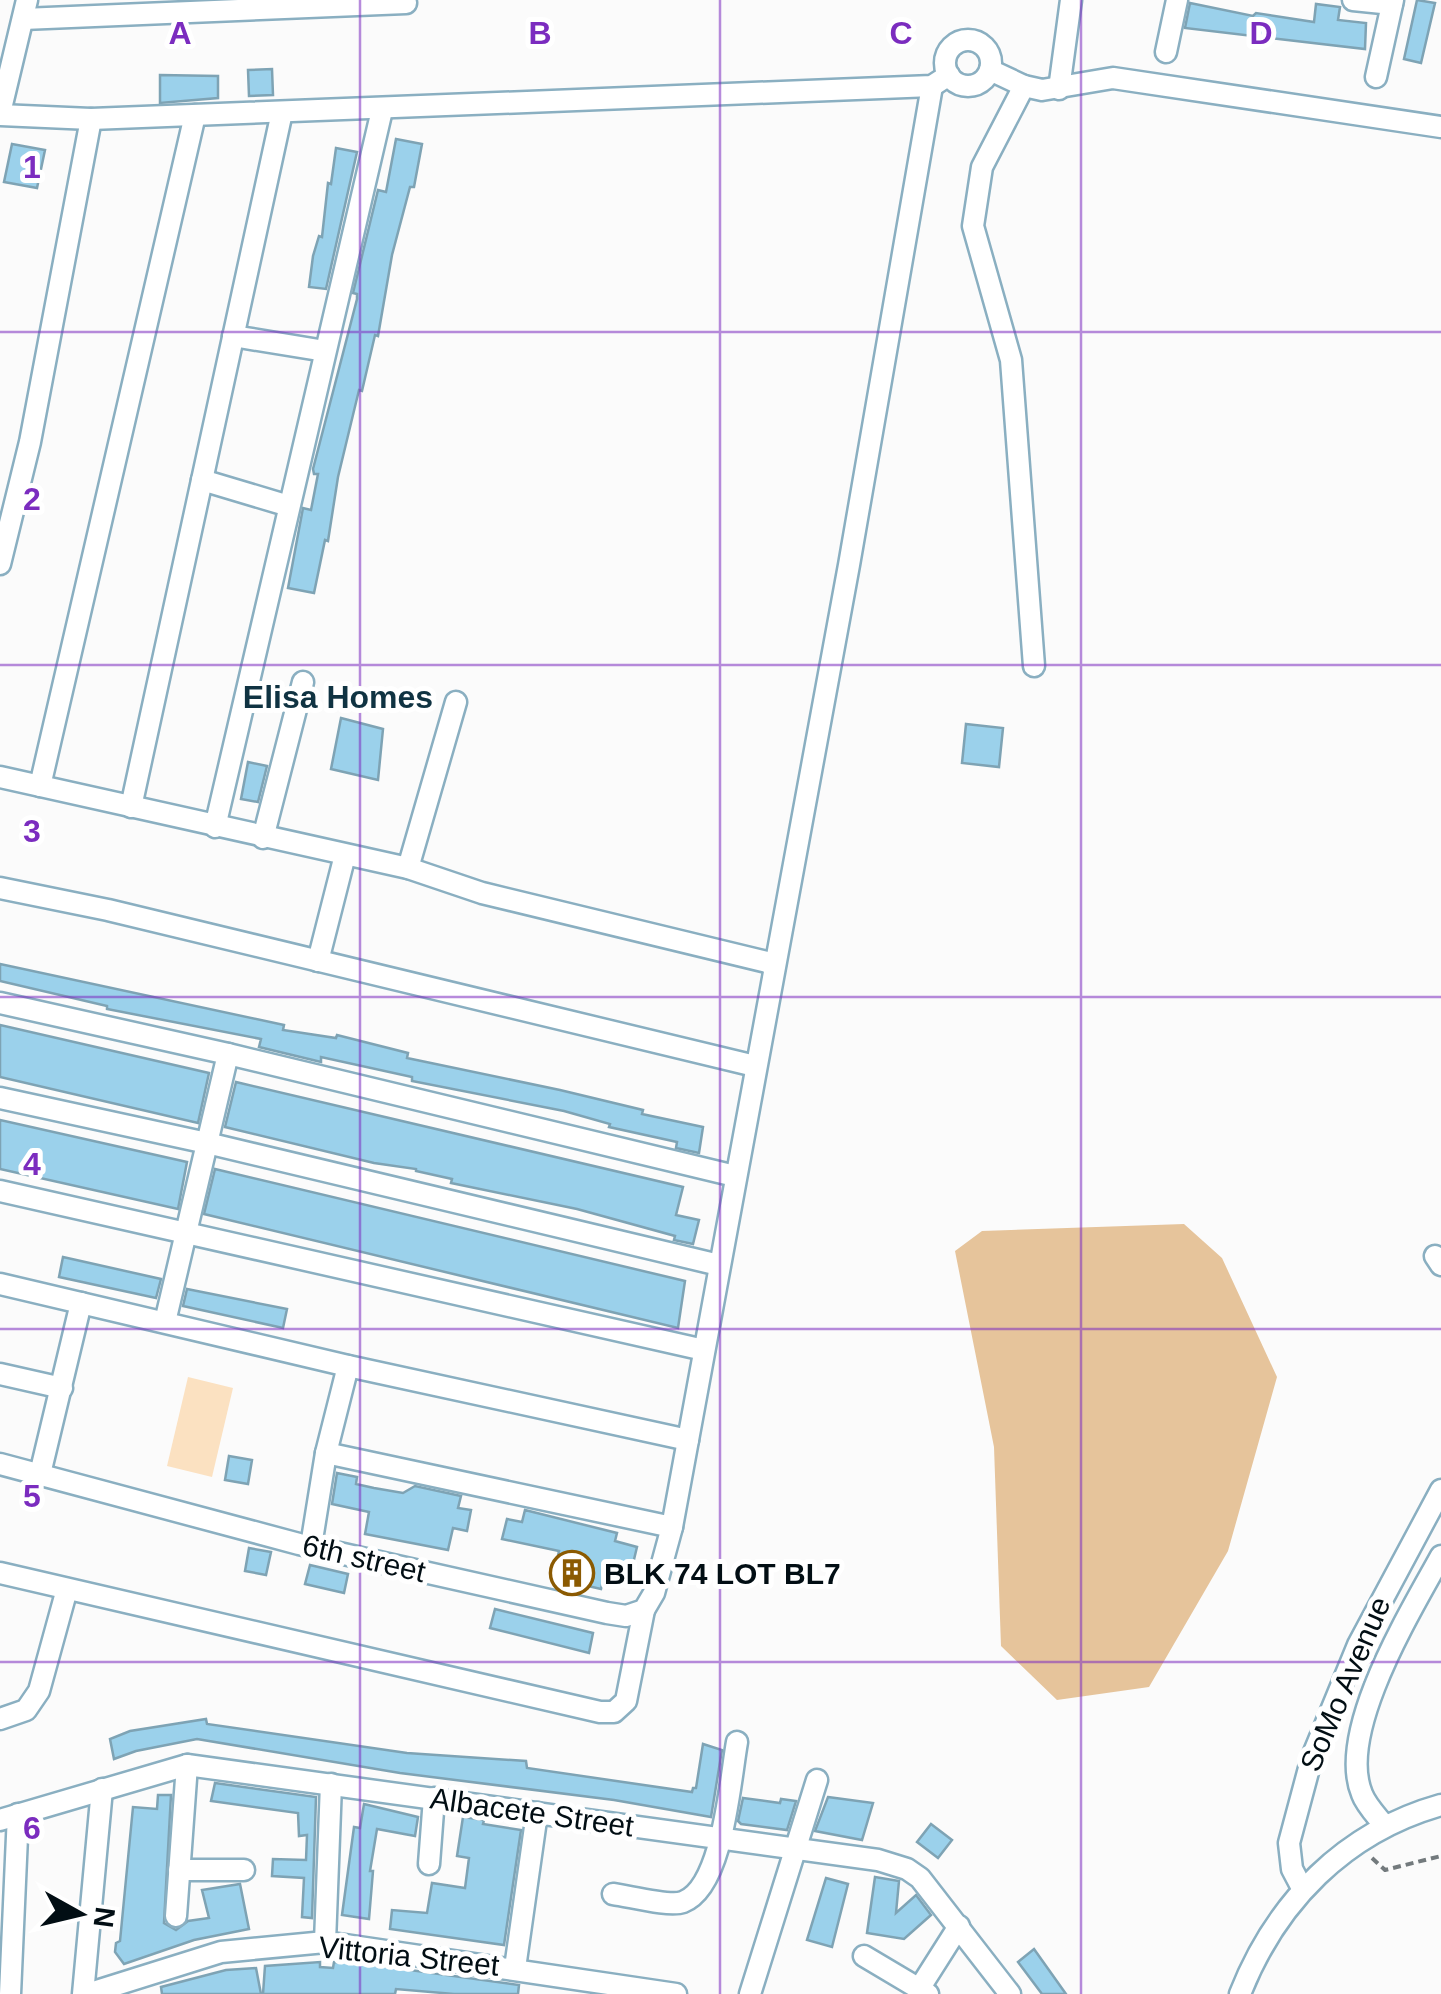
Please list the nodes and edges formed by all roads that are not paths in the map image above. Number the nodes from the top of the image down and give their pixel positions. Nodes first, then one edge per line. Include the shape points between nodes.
1 (1072, 0) edge
2 (1177, 0) edge
3 (1353, 0) edge
4 (1393, 2) edge
5 (406, 3) dead end
6 (25, 9) edge
7 (1166, 52) dead end
8 (990, 70) junction
9 (1376, 77) dead end
10 (941, 81) junction
11 (1024, 86) junction
12 (1060, 89) junction
13 (382, 110) junction
14 (282, 112) junction
15 (0, 114) edge
16 (195, 114) junction
17 (91, 119) junction
18 (1441, 127) edge
19 (233, 336) junction
20 (325, 351) junction
21 (202, 480) junction
22 (289, 506) junction
23 (0, 564) edge
24 (1034, 666) dead end
25 (302, 682) dead end
26 (456, 702) dead end
27 (0, 778) edge
28 (40, 786) junction
29 (131, 808) junction
30 (215, 827) junction
31 (263, 838) junction
32 (345, 855) junction
33 (408, 868) junction
34 (0, 888) edge
35 (318, 961) junction
36 (775, 964) junction
37 (0, 1003) edge
38 (228, 1054) junction
39 (755, 1066) junction
40 (0, 1098) edge
41 (207, 1143) junction
42 (736, 1176) junction
43 (0, 1191) edge
44 (186, 1232) junction
45 (719, 1265) junction
46 (0, 1284) edge
47 (82, 1303) junction
48 (165, 1322) junction
49 (704, 1350) junction
50 (348, 1366) junction
51 (0, 1374) edge
52 (62, 1388) junction
53 (688, 1440) junction
54 (326, 1453) junction
55 (0, 1464) edge
56 (40, 1474) junction
57 (1441, 1490) edge
58 (672, 1527) junction
59 (310, 1546) junction
60 (1441, 1556) edge
61 (0, 1573) edge
62 (67, 1589) junction
63 (644, 1610) junction
64 (0, 1720) edge
65 (737, 1742) dead end
66 (187, 1765) junction
67 (817, 1780) dead end
68 (330, 1784) junction
69 (102, 1789) junction
70 (434, 1798) junction
71 (1441, 1805) edge
72 (537, 1812) junction
73 (9, 1817) edge
74 (1384, 1825) junction
75 (720, 1838) junction
76 (798, 1849) junction
77 (429, 1864) dead end
78 (179, 1870) junction
79 (244, 1870) dead end
80 (1302, 1888) junction
81 (612, 1894) dead end
82 (176, 1916) dead end
83 (959, 1926) junction
84 (326, 1942) junction
85 (864, 1956) dead end
86 (515, 1968) junction
87 (923, 1991) edge
88 (10, 1994) edge
89 (85, 1994) edge
90 (676, 1994) edge
91 (750, 1994) edge
92 (1010, 1994) edge
93 (1240, 1994) edge

1 - 12 street
2 - 7 street
3 - 4 street
4 - 9 street
5 - 6 street
6 - 15 street
8 - 10 street via 975,85
8 - 10 street via 986,48 965,40 947,54
8 - 11 street
10 - 13 street
10 - 36 street
11 - 12 street
11 - 24 street via 982,167 973,226 1011,360
12 - 18 street via 1113,78
13 - 14 street
13 - 20 street
14 - 16 street
14 - 19 street
15 - 17 street
16 - 17 street
16 - 28 street
17 - 23 street
19 - 20 street
19 - 21 street
20 - 22 street
21 - 22 street
21 - 29 street
22 - 30 street
25 - 31 street
26 - 33 street
27 - 28 street
28 - 29 street
29 - 30 street
30 - 31 street
31 - 32 street
32 - 33 street
32 - 35 street
33 - 36 street
34 - 35 street
35 - 39 street
36 - 39 street
37 - 38 street
38 - 41 street
38 - 42 street
39 - 42 street
40 - 41 street
41 - 44 street
41 - 45 street
42 - 45 street
43 - 44 street
44 - 48 street
44 - 49 street
45 - 49 street
46 - 47 street
47 - 48 street
47 - 52 street
48 - 50 street
49 - 53 street
50 - 53 street
50 - 54 street
51 - 52 street
52 - 56 street
53 - 58 street
54 - 58 street
54 - 59 street
55 - 56 street, 6th street
56 - 59 street, 6th street
57 - 80 street, SoMo Avenue via 1358,1645 1312,1757 1289,1844
58 - 63 street
59 - 63 street, 6th street via 607,1613
60 - 74 street, SoMo Avenue via 1370,1697 1360,1731 1358,1782
61 - 62 street
62 - 63 street via 600,1712 614,1712 626,1701
62 - 64 street via 39,1690 26,1710
65 - 75 street
66 - 68 street, Albacete Street
66 - 69 street, Albacete Street
66 - 78 street
67 - 76 street
68 - 70 street, Albacete Street
68 - 84 street
69 - 73 street, Albacete Street
69 - 89 street
70 - 72 street, Albacete Street
70 - 77 street
71 - 74 street
72 - 75 street, Albacete Street
72 - 86 street
73 - 88 street
74 - 80 street
75 - 76 street, Albacete Street
75 - 81 street via 699,1892 680,1904
76 - 83 street, Albacete Street via 907,1869
76 - 91 street
78 - 79 street
78 - 82 street
80 - 93 street
83 - 87 street
83 - 92 street, Albacete Street
84 - 86 street, Vittoria Street
84 - 89 street, Vittoria Street via 221,1952
85 - 87 street
86 - 90 street, Vittoria Street

